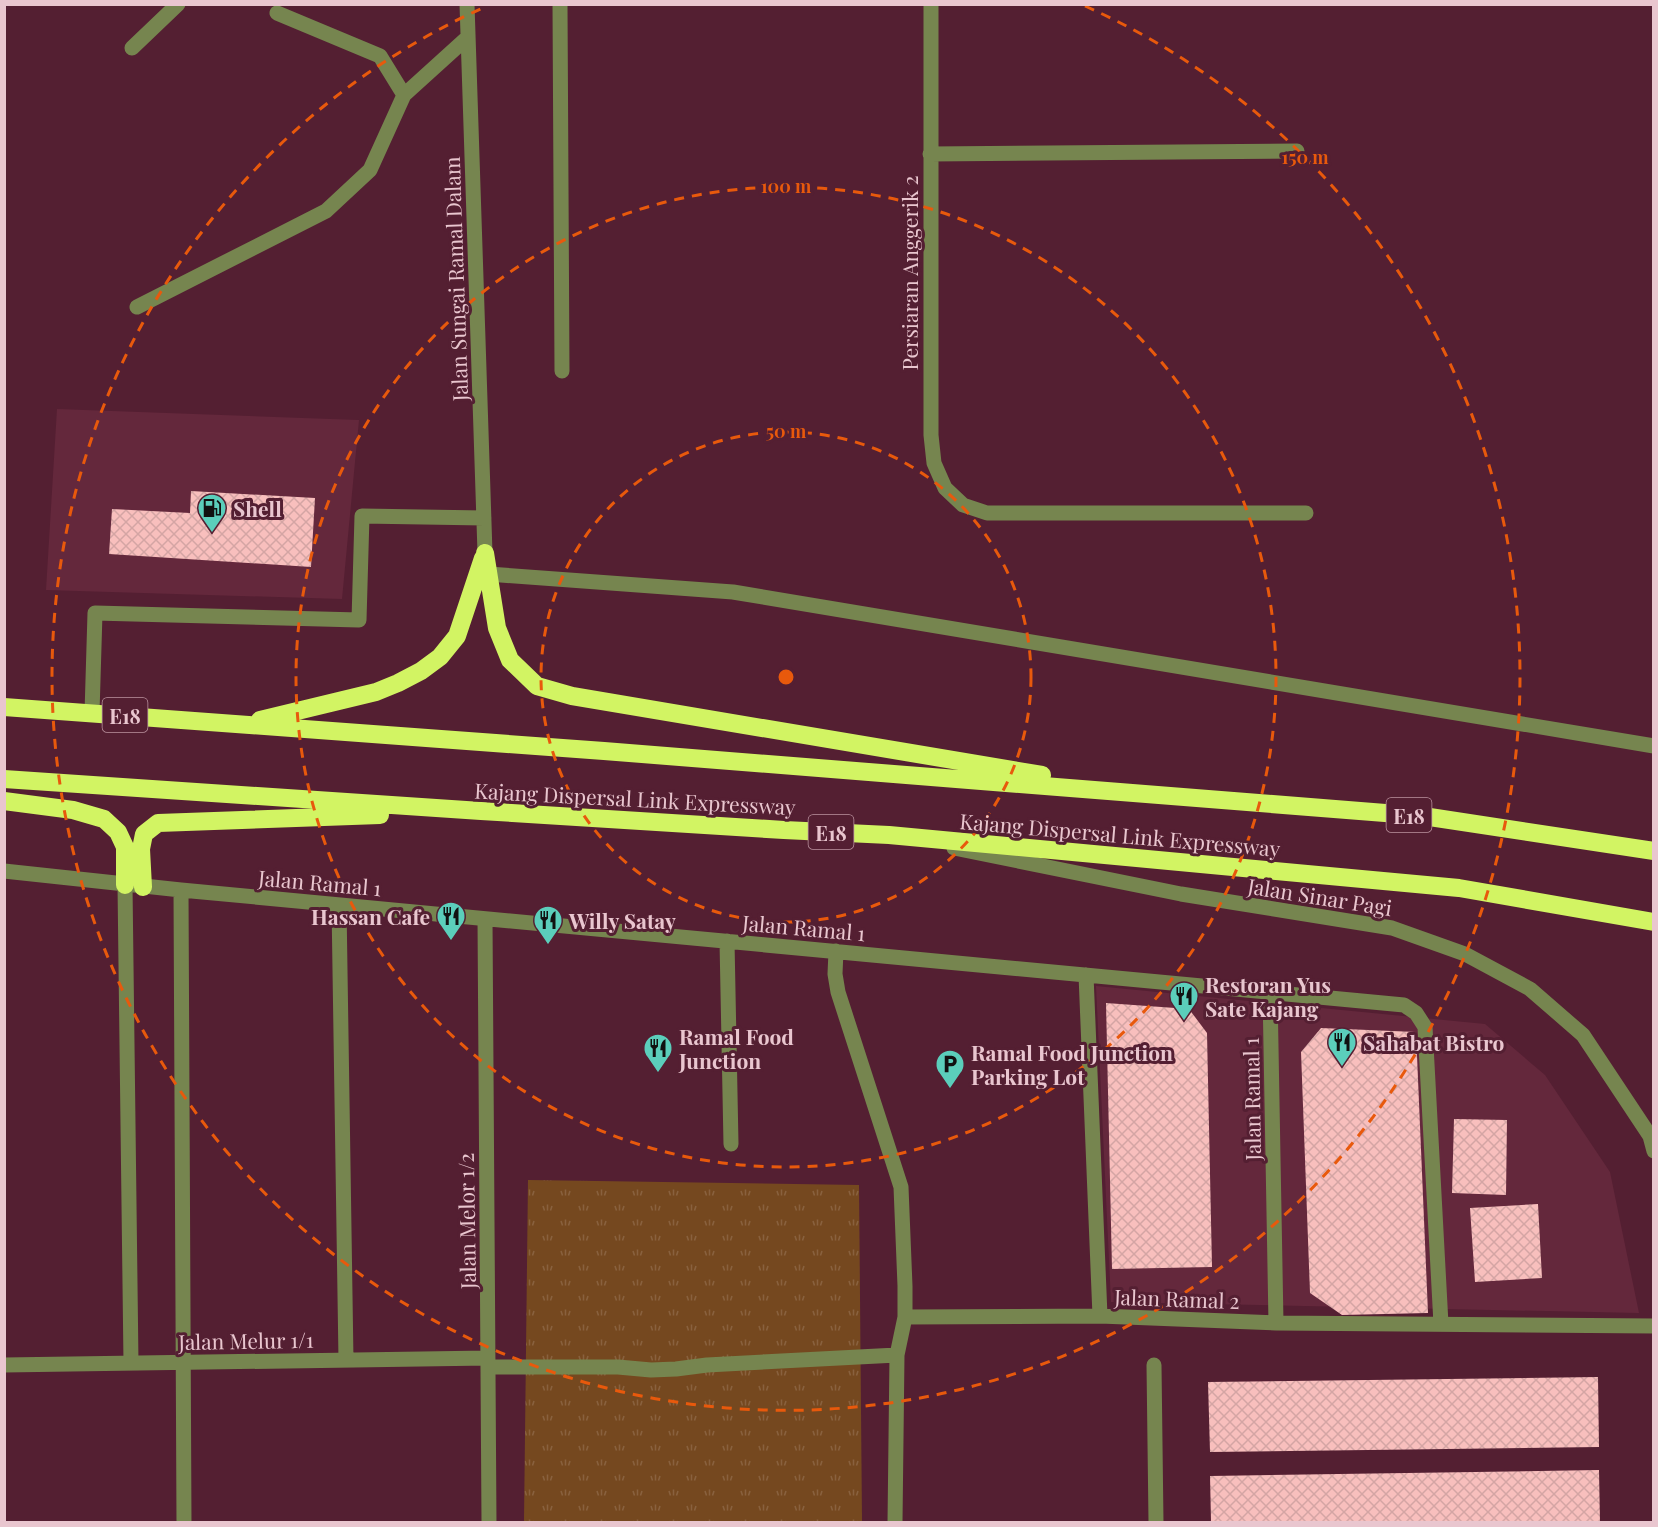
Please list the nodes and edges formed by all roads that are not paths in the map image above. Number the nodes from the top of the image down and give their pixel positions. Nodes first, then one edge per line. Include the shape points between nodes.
1 (178, 4) edge
2 (467, 4) edge
3 (560, 4) edge
4 (931, 4) edge
5 (277, 13) dead end
6 (468, 37) junction
7 (132, 48) dead end
8 (404, 95) junction
9 (1297, 151) dead end
10 (930, 154) junction
11 (137, 307) dead end
12 (562, 371) dead end
13 (1306, 513) dead end
14 (483, 518) junction
15 (485, 553) junction
16 (488, 574) junction
17 (4, 707) edge
18 (92, 713) junction
19 (246, 724) junction
20 (1653, 746) edge
21 (4, 779) edge
22 (1162, 795) junction
23 (4, 801) edge
24 (481, 811) junction
25 (889, 835) junction
26 (1653, 851) edge
27 (4, 871) edge
28 (134, 886) junction
29 (181, 890) junction
30 (339, 905) junction
31 (484, 918) junction
32 (1653, 922) edge
33 (727, 941) junction
34 (836, 951) junction
35 (1086, 975) junction
36 (1270, 992) junction
37 (731, 1144) dead end
38 (1653, 1151) edge
39 (1100, 1316) junction
40 (905, 1317) junction
41 (1276, 1323) junction
42 (1441, 1324) junction
43 (1653, 1326) edge
44 (897, 1355) junction
45 (346, 1360) junction
46 (183, 1362) junction
47 (488, 1362) junction
48 (131, 1363) junction
49 (4, 1365) edge
50 (1154, 1365) dead end
51 (184, 1522) edge
52 (489, 1522) edge
53 (895, 1522) edge
54 (1156, 1522) edge

1 - 7 street
2 - 6 street, Jalan Sungai Ramal Dalam
3 - 12 street
4 - 10 street, Persiaran Anggerik 2
5 - 8 street via 380,56
6 - 8 street
6 - 14 street, Jalan Sungai Ramal Dalam
8 - 11 street via 370,170 326,211
9 - 10 street
10 - 13 street, Persiaran Anggerik 2 via 931,435 934,463 945,488 963,505 987,513
14 - 15 street, Jalan Sungai Ramal Dalam
14 - 18 street via 362,516 359,620 95,613
15 - 16 highway
15 - 19 highway via 457,636 440,657 421,671 375,692
16 - 20 street via 733,591
16 - 22 highway via 497,628 510,660 537,686 572,696
17 - 18 highway, Kajang Dispersal Link Expressway / E18
18 - 19 highway, Kajang Dispersal Link Expressway / E18
19 - 22 highway, Kajang Dispersal Link Expressway / E18
21 - 24 highway, Kajang Dispersal Link Expressway / E18
22 - 26 highway, Kajang Dispersal Link Expressway / E18 via 1423,816
23 - 28 highway via 73,810 104,819 118,832 125,847
24 - 25 highway, Kajang Dispersal Link Expressway / E18
24 - 28 highway via 158,823 144,834
25 - 32 highway, Kajang Dispersal Link Expressway / E18 via 1459,888
25 - 38 street, Jalan Sinar Pagi via 1181,894 1392,928 1465,954 1530,988 1583,1035 1650,1136
27 - 28 street, Jalan Ramal 1
28 - 29 street, Jalan Ramal 1
28 - 48 street
29 - 30 street, Jalan Ramal 1
29 - 46 street
30 - 31 street, Jalan Ramal 1
30 - 45 street
31 - 33 street, Jalan Ramal 1
31 - 47 street, Jalan Melor 1/2
33 - 34 street, Jalan Ramal 1
33 - 37 street
34 - 35 street, Jalan Ramal 1
34 - 40 street via 838,992 901,1187
35 - 36 street, Jalan Ramal 1
35 - 39 street
36 - 41 street, Jalan Ramal 1
36 - 42 street via 1404,1005 1416,1013 1425,1027
39 - 40 street, Jalan Ramal 2
39 - 41 street, Jalan Ramal 2
40 - 44 street
41 - 42 street, Jalan Ramal 2
42 - 43 street, Jalan Ramal 2
44 - 47 street, Jalan Melur 1/1 via 651,1370
44 - 53 street
45 - 46 street, Jalan Melur 1/1
45 - 47 street, Jalan Melur 1/1
46 - 48 street, Jalan Melur 1/1
46 - 51 street
47 - 52 street, Jalan Melor 1/2
48 - 49 street, Jalan Melur 1/1
50 - 54 street

